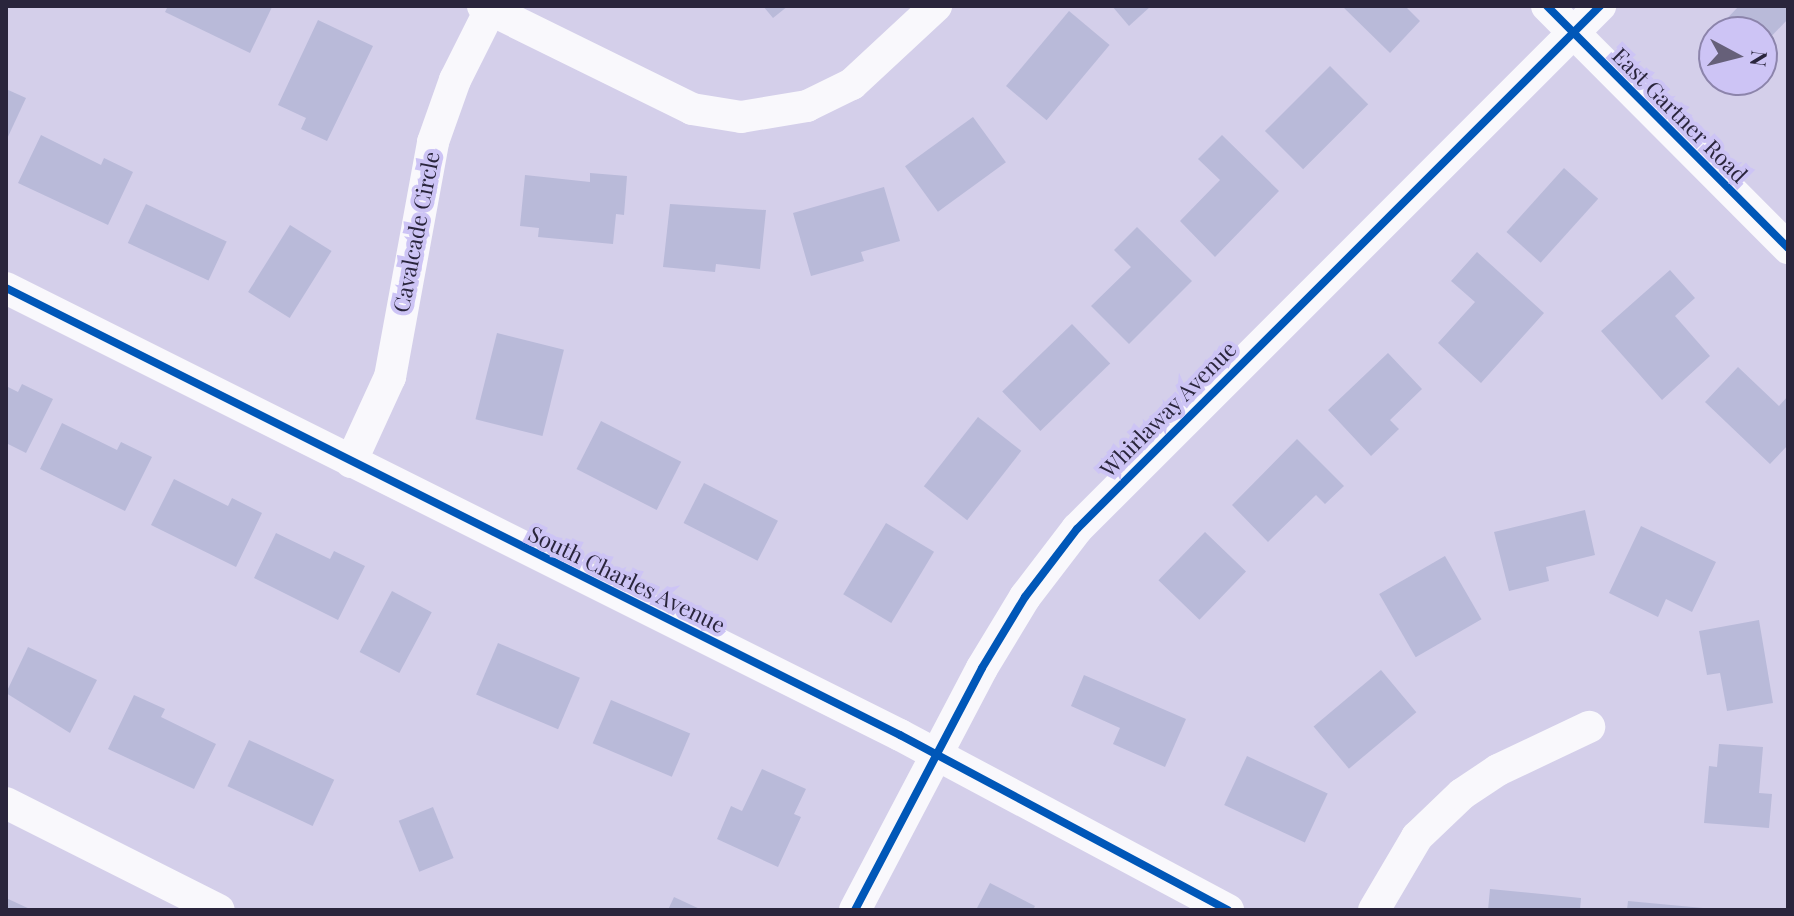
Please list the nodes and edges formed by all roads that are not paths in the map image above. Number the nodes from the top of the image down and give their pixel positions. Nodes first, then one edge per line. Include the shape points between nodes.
1 (936, 6) edge
2 (1547, 6) edge
3 (1600, 6) edge
4 (488, 7) edge
5 (1573, 32) junction
6 (1788, 248) edge
7 (6, 288) edge
8 (351, 462) junction
9 (1589, 727) dead end
10 (937, 754) junction
11 (6, 803) edge
12 (219, 910) edge
13 (855, 910) edge
14 (1228, 910) edge
15 (1374, 910) edge

1 - 4 street via 852,84 807,106 741,117 692,109
2 - 5 street, East Gartner Road
3 - 5 street, Whirlaway Avenue
4 - 8 street, Cavalcade Circle via 433,142 390,377
5 - 6 street, East Gartner Road
5 - 10 street, Whirlaway Avenue via 1077,529 1025,597
7 - 8 street, South Charles Avenue
8 - 10 street, South Charles Avenue
9 - 15 street via 1498,770 1462,794 1417,837
10 - 13 street, Whirlaway Avenue
10 - 14 street, South Charles Avenue
11 - 12 street

